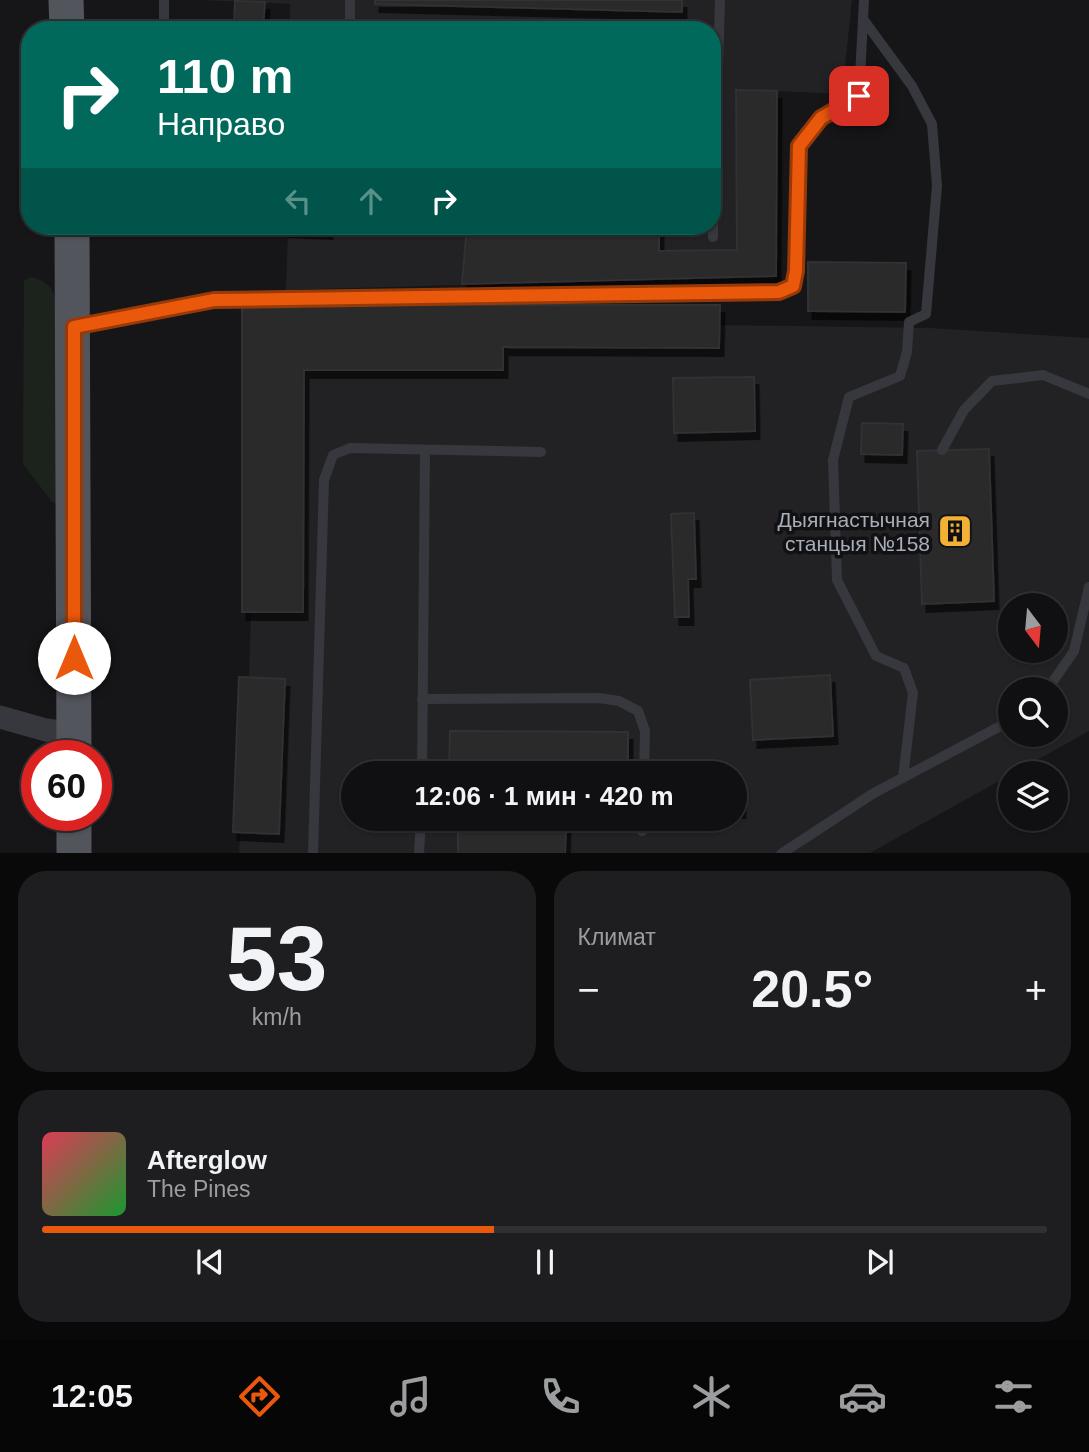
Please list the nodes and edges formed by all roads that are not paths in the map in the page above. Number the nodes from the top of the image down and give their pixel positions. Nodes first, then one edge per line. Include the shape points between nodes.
1 (66, 0) edge
2 (164, 0) edge
3 (350, 0) edge
4 (720, 0) edge
5 (864, 0) edge
6 (863, 19) junction
7 (67, 21) edge
8 (164, 21) edge
9 (350, 21) edge
10 (719, 21) edge
11 (72, 235) edge
12 (74, 327) junction
13 (1089, 394) edge
14 (425, 450) junction
15 (942, 450) dead end
16 (541, 452) dead end
17 (1089, 587) edge
18 (1056, 677) edge
19 (422, 699) junction
20 (0, 718) edge
21 (998, 727) edge
22 (65, 740) edge
23 (74, 740) edge
24 (422, 761) edge
25 (644, 761) edge
26 (903, 778) junction
27 (74, 831) edge
28 (420, 831) edge
29 (74, 853) edge
30 (313, 853) edge
31 (419, 853) edge
32 (781, 853) edge

1 - 7 main road
2 - 8 lane
3 - 9 lane
4 - 10 lane
5 - 6 lane
6 - 12 lane via 859,96 821,118 799,146 796,271 793,286 779,292 214,300
6 - 26 lane via 912,86 932,124 937,187 926,314 909,322 900,376 849,397 833,460 837,580 876,656 904,668 913,693
11 - 12 main road
12 - 23 main road
13 - 15 lane via 1043,375 992,381 964,410
14 - 16 lane
14 - 19 lane
14 - 30 lane via 350,447 333,455 324,480
17 - 18 lane via 1074,650
19 - 24 lane
19 - 25 lane via 619,701 638,711 645,731
20 - 22 street
21 - 26 lane
26 - 32 lane
27 - 29 main road
28 - 31 lane

